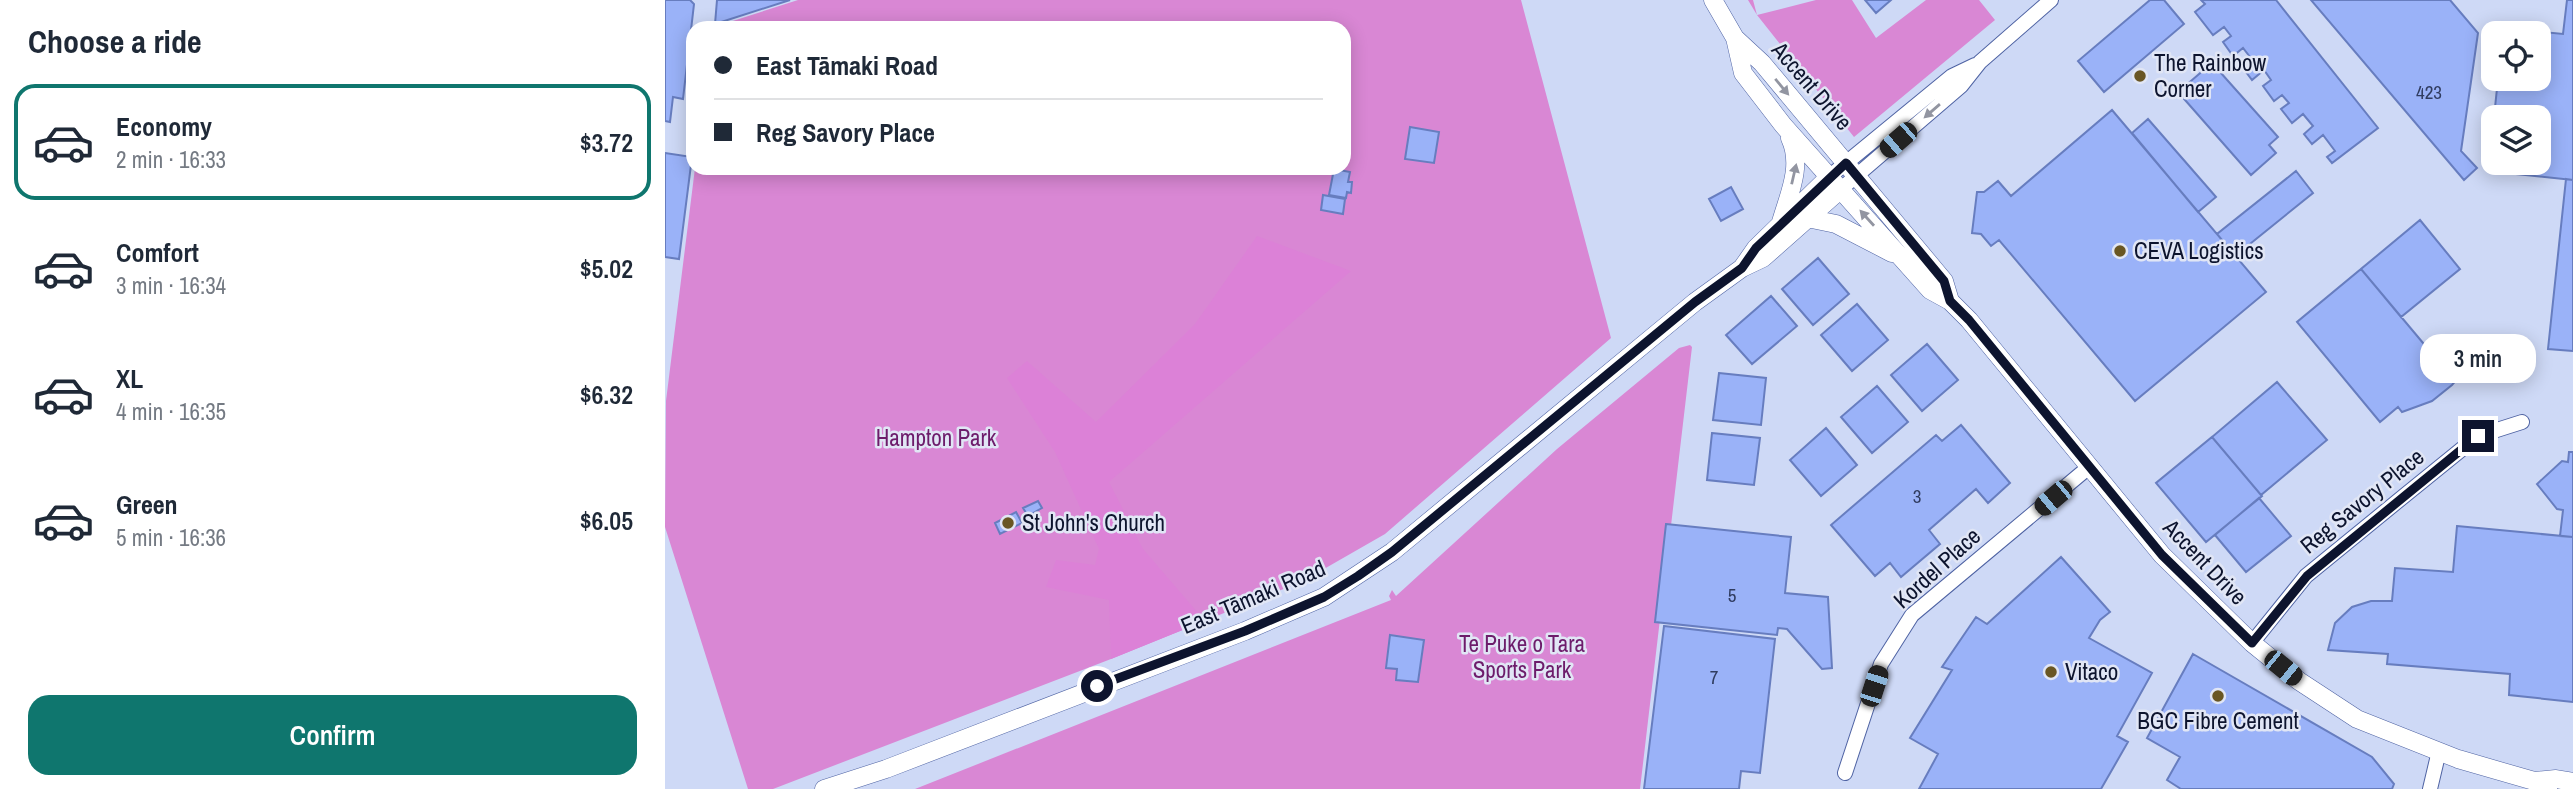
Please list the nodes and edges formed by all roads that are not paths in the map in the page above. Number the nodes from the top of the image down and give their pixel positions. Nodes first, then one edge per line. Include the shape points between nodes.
1 (1713, 0) edge
2 (2052, 0) edge
3 (1735, 38) junction
4 (1783, 125) junction
5 (1851, 169) junction
6 (1835, 183) junction
7 (1807, 218) junction
8 (1780, 226) junction
9 (1905, 260) junction
10 (1742, 268) junction
11 (1950, 301) junction
12 (2522, 422) dead end
13 (2089, 467) junction
14 (2252, 643) junction
15 (2439, 751) junction
16 (1846, 774) dead end
17 (2573, 782) edge
18 (2541, 785) edge
19 (824, 789) edge
20 (2430, 789) edge

1 - 3 main road, Accent Drive
2 - 5 street, East Tāmaki Road via 1980,62 1952,76
3 - 4 main road, Accent Drive via 1743,73
3 -> 5 main road, Accent Drive via 1762,63
4 - 6 main road, Accent Drive
8 -> 4 main road via 1797,166
5 - 6 street, East Tāmaki Road
5 - 11 main road, Accent Drive via 1944,281
6 - 7 main road, East Tāmaki Road
6 - 8 main road, East Tāmaki Road
9 -> 6 main road, Accent Drive
7 - 9 main road via 1836,224
7 - 10 main road, East Tāmaki Road via 1763,258
8 - 10 main road, East Tāmaki Road
9 - 11 main road, Accent Drive via 1930,290
10 - 19 main road, East Tāmaki Road via 1392,552 1324,597 886,769
11 - 13 main road, Accent Drive
12 - 14 street, Reg Savory Place via 2478,436 2404,496 2307,576
13 - 14 main road, Accent Drive via 2162,555
13 - 16 street, Kordel Place via 1912,615 1881,664
14 - 15 main road, Accent Drive via 2357,719
15 - 18 main road, Accent Drive
15 - 20 street
17 - 18 main road, Accent Drive via 2556,779

